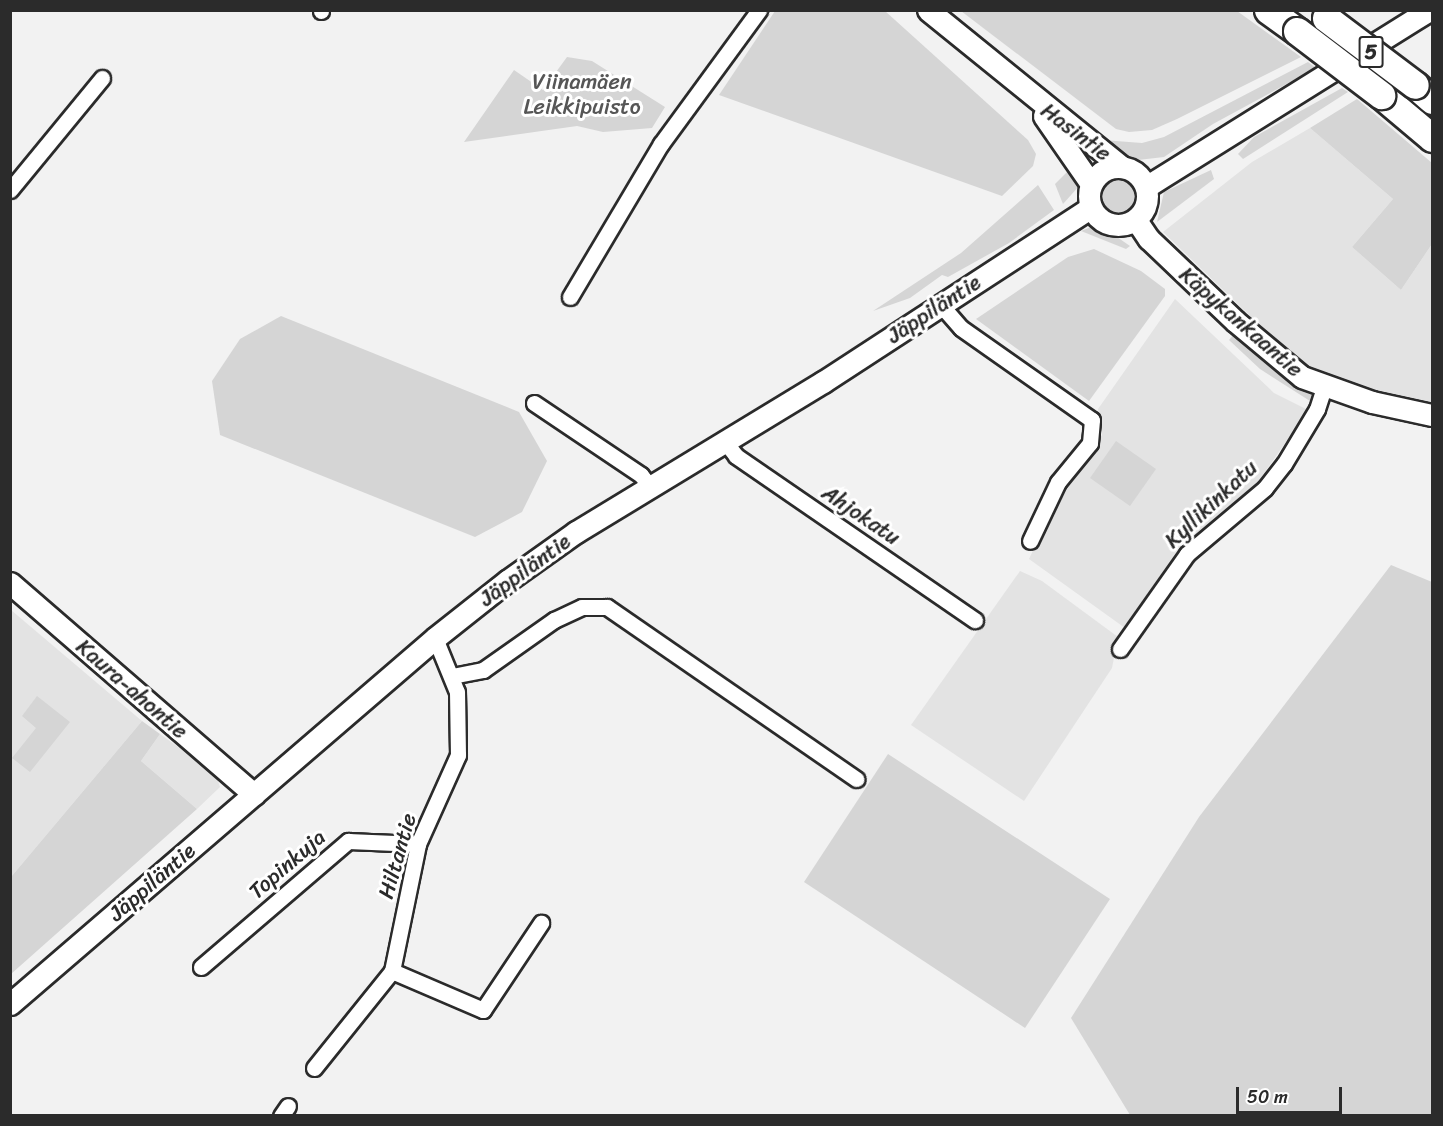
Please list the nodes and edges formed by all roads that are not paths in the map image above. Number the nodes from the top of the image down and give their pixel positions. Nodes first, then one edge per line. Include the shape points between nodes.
1 (759, 10) edge
2 (928, 10) edge
3 (1268, 10) edge
4 (1429, 10) edge
5 (1321, 14) edge
6 (102, 78) dead end
7 (1424, 93) edge
8 (1030, 97) junction
9 (1432, 138) edge
10 (1122, 167) junction
11 (1091, 184) junction
12 (1146, 187) junction
13 (10, 190) edge
14 (1091, 207) junction
15 (1136, 220) junction
16 (570, 297) dead end
17 (940, 305) junction
18 (1324, 387) junction
19 (534, 403) dead end
20 (1432, 415) edge
21 (726, 443) junction
22 (651, 488) junction
23 (1030, 541) dead end
24 (10, 583) edge
25 (975, 620) dead end
26 (435, 638) junction
27 (1120, 649) dead end
28 (452, 675) junction
29 (856, 779) dead end
30 (254, 794) junction
31 (418, 844) junction
32 (541, 923) dead end
33 (201, 968) dead end
34 (392, 971) junction
35 (10, 1004) edge
36 (314, 1068) dead end

1 - 16 street via 661,144
2 - 8 main road, Hasintie
3 - 9 highway, 5, bridge
4 - 12 main road
5 - 7 highway, 5, bridge
6 - 13 street
8 - 10 main road, Hasintie
8 - 11 main road, Hasintie
10 - 11 main road via 1104,171
10 - 12 main road via 1137,173
11 - 14 main road
12 - 15 main road via 1147,203
14 - 15 main road via 1112,225
14 - 17 main road, Jäppiläntie
15 - 18 main road, Käpykankaantie via 1149,239 1283,364
17 - 21 main road, Jäppiläntie
17 - 23 street via 961,328 1088,415 1094,426 1090,443 1058,482
18 - 20 main road, Käpykankaantie
18 - 27 street, Kyllikinkatu via 1317,409 1284,464 1265,488 1187,554
19 - 22 street via 642,475
21 - 22 main road, Jäppiläntie
21 - 25 street, Ahjokatu via 736,456
22 - 26 main road, Jäppiläntie via 576,532
24 - 30 main road, Kaura-ahontie
26 - 28 street, Hiltantie
26 - 30 main road, Jäppiläntie
28 - 29 street via 483,670 554,620 582,607 607,607
28 - 31 street, Hiltantie via 461,728 458,755
30 - 35 main road, Jäppiläntie
31 - 33 street, Topinkuja via 348,842
31 - 34 street, Hiltantie
32 - 34 street via 483,1010
34 - 36 street, Hiltantie

